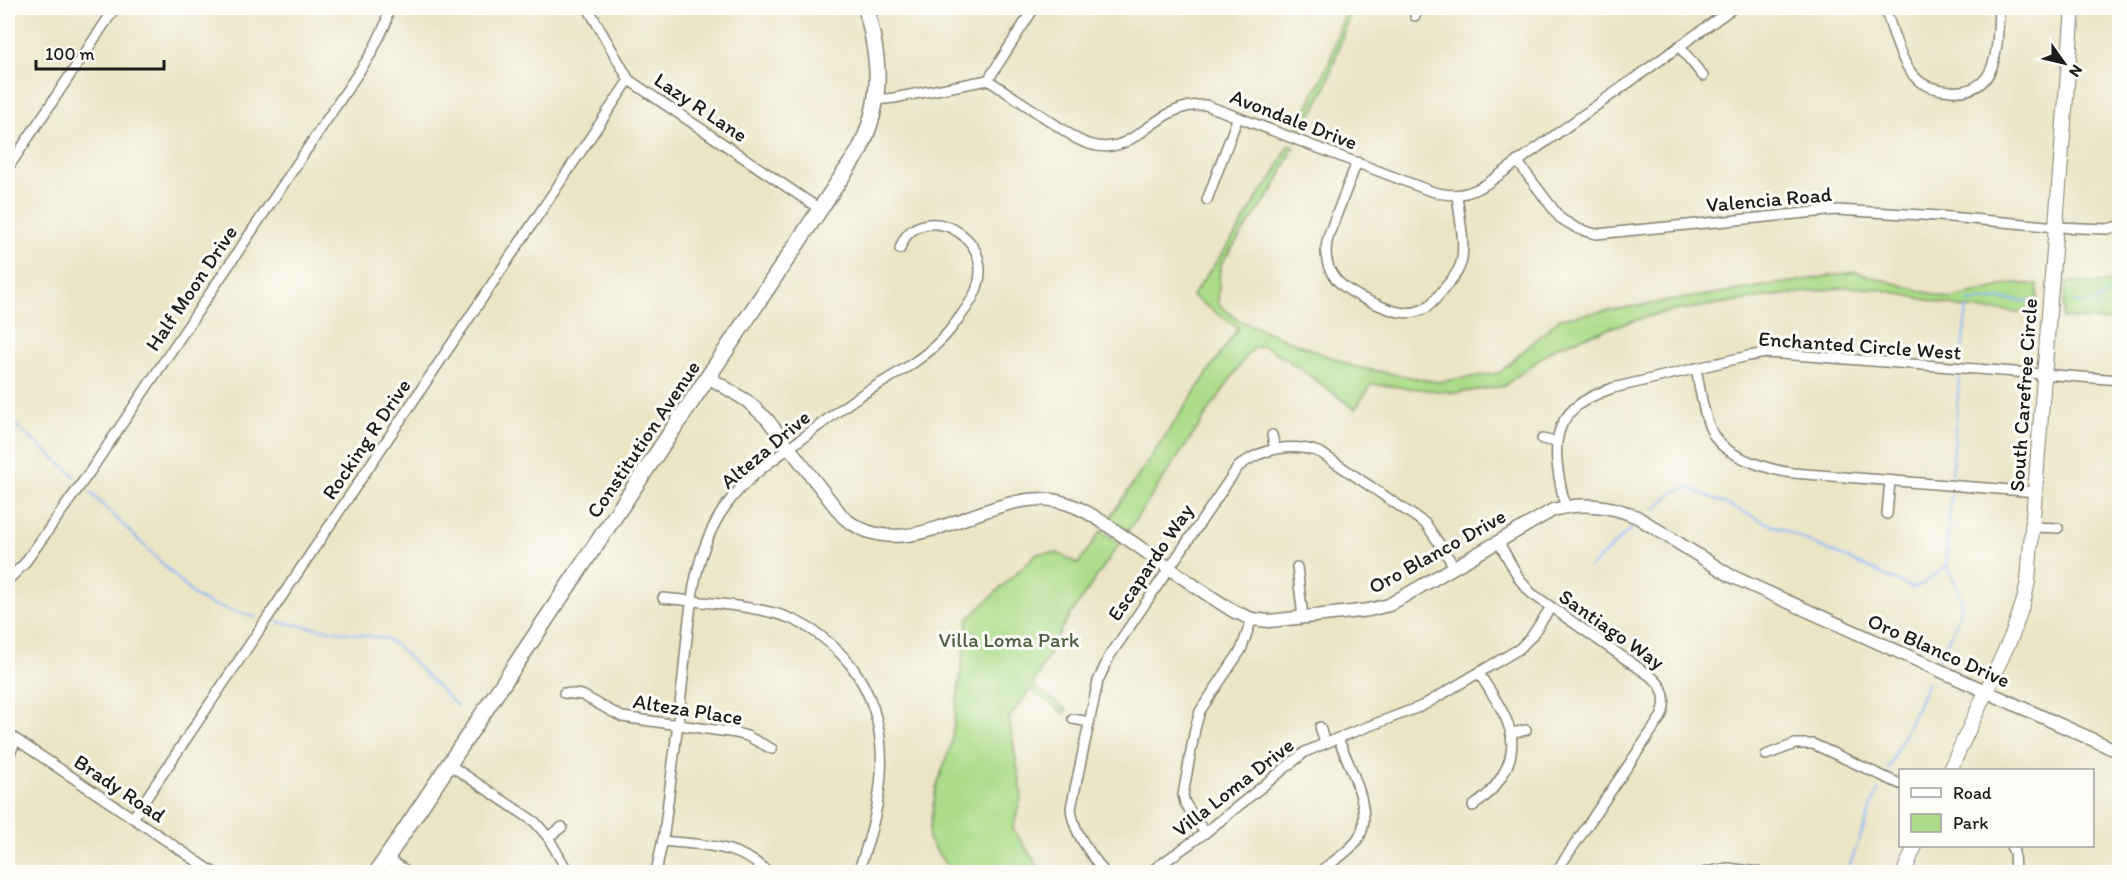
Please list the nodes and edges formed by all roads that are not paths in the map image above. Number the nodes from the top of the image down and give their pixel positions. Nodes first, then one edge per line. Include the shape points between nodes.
1 (115, 8) edge
2 (388, 8) edge
3 (588, 8) edge
4 (866, 8) edge
5 (1034, 8) edge
6 (1733, 8) edge
7 (1885, 8) edge
8 (1999, 8) edge
9 (2073, 8) edge
10 (1679, 46) junction
11 (1703, 76) dead end
12 (629, 80) junction
13 (988, 80) junction
14 (877, 100) junction
15 (1238, 117) junction
16 (1357, 162) junction
17 (1517, 162) junction
18 (8, 168) edge
19 (1458, 195) junction
20 (1207, 200) dead end
21 (821, 210) junction
22 (2120, 226) edge
23 (2057, 227) junction
24 (900, 249) dead end
25 (1696, 368) junction
26 (2045, 375) junction
27 (710, 378) junction
28 (2120, 380) edge
29 (1272, 435) dead end
30 (1542, 439) dead end
31 (1556, 442) junction
32 (791, 447) junction
33 (1275, 449) junction
34 (1890, 481) junction
35 (2037, 492) junction
36 (1565, 506) junction
37 (1887, 514) dead end
38 (2034, 527) junction
39 (2058, 528) dead end
40 (1498, 541) junction
41 (1454, 566) junction
42 (1168, 567) junction
43 (1298, 567) dead end
44 (8, 580) edge
45 (663, 598) dead end
46 (692, 602) junction
47 (1551, 607) junction
48 (1303, 617) junction
49 (1252, 619) junction
50 (1479, 673) junction
51 (1985, 692) junction
52 (564, 693) dead end
53 (1073, 719) dead end
54 (1089, 722) junction
55 (678, 725) junction
56 (1320, 728) dead end
57 (1526, 730) dead end
58 (1512, 733) junction
59 (12, 737) edge
60 (1338, 738) junction
61 (1325, 743) junction
62 (772, 749) dead end
63 (2120, 752) edge
64 (1766, 755) dead end
65 (8, 758) edge
66 (450, 765) junction
67 (1951, 769) edge
68 (1899, 783) edge
69 (1473, 806) dead end
70 (133, 818) junction
71 (562, 827) dead end
72 (1205, 832) junction
73 (548, 837) junction
74 (663, 841) junction
75 (1915, 847) edge
76 (2012, 847) edge
77 (387, 858) junction
78 (1728, 870) edge
79 (213, 873) edge
80 (377, 873) edge
81 (408, 873) edge
82 (568, 873) edge
83 (656, 873) edge
84 (770, 873) edge
85 (858, 873) edge
86 (1104, 873) edge
87 (1150, 873) edge
88 (1319, 873) edge
89 (1556, 873) edge
90 (1706, 873) edge
91 (1758, 873) edge
92 (1904, 873) edge
93 (2015, 873) edge

1 - 18 street
2 - 44 street, Half Moon Drive via 386,23 372,54 88,473 24,564
3 - 12 street, Lazy R Lane
4 - 14 main road, Constitution Avenue via 877,59
5 - 13 street
6 - 10 street
7 - 8 street via 1906,64 1916,79 1931,87 1960,91 1984,81 1993,66
9 - 23 main road, South Carefree Circle
10 - 11 street
10 - 17 street
12 - 21 street, Lazy R Lane
12 - 70 street, Rocking R Drive
13 - 14 street
13 - 15 street, Avondale Drive via 1095,147 1132,140 1168,112 1187,106 1206,105
14 - 21 main road, Constitution Avenue via 860,152
15 - 16 street, Avondale Drive
15 - 20 street
16 - 19 street, Avondale Drive via 1439,194
16 - 19 street via 1329,234 1326,261 1334,277 1348,291 1392,311 1425,309 1455,276 1462,254
17 - 19 street via 1476,191
17 - 23 street, Valencia Road via 1560,218 1578,230 1596,234 1837,210
21 - 27 main road, Constitution Avenue
22 - 23 street, Valencia Road
23 - 26 main road, South Carefree Circle
24 - 32 street, Alteza Drive via 903,237 923,225 941,224 958,231 972,245 980,263 980,281 972,300 952,328 924,355 850,402
25 - 26 street, Enchanted Circle West via 1767,354
25 - 31 street, Enchanted Circle West via 1613,388 1587,399 1569,414
25 - 34 street via 1711,429 1716,439 1733,453 1782,471
26 - 28 street, Enchanted Circle West
26 - 35 main road, South Carefree Circle
27 - 32 street, Oro Blanco Drive via 757,409
27 - 66 main road, Constitution Avenue
29 - 33 street
30 - 31 street
31 - 36 street, Enchanted Circle West via 1556,465
32 - 42 street, Oro Blanco Drive via 843,517 873,534 906,536 1013,503 1052,500 1082,510
32 - 46 street, Alteza Drive via 747,482 718,518 703,550
33 - 41 street, Escapardo Way via 1305,448 1329,457 1426,524
33 - 42 street, Escapardo Way via 1238,467
34 - 35 street
34 - 37 street
35 - 38 main road, South Carefree Circle
36 - 40 street, Oro Blanco Drive
36 - 51 street, Oro Blanco Drive via 1591,505 1632,514 1731,576
38 - 39 street
38 - 51 main road, South Carefree Circle via 2024,600
40 - 41 street, Oro Blanco Drive
40 - 47 street, Santiago Way via 1525,587
41 - 48 street, Oro Blanco Drive via 1380,608
42 - 49 street, Oro Blanco Drive
42 - 54 street, Escapardo Way via 1105,664
43 - 48 street
45 - 46 street
46 - 55 street, Alteza Drive
46 - 85 street via 765,612 798,622 838,651 864,684 875,708 882,754 877,810
47 - 50 street, Villa Loma Drive via 1526,644
47 - 89 street, Santiago Way via 1653,678 1663,688 1665,703 1661,717
48 - 49 street, Oro Blanco Drive
49 - 72 street via 1241,650 1205,703 1195,729 1183,795
50 - 58 street
50 - 60 street, Villa Loma Drive via 1412,711
51 - 63 street, Oro Blanco Drive
51 - 67 main road, South Carefree Circle
52 - 55 street, Alteza Place via 582,695 622,717
53 - 54 street
54 - 86 street, Escapardo Way via 1071,808 1078,834
55 - 62 street, Alteza Place via 747,736
55 - 74 street, Alteza Drive
56 - 61 street
57 - 58 street
58 - 69 street via 1507,767 1488,797
59 - 65 street
59 - 70 street, Brady Road
60 - 61 street, Villa Loma Drive
60 - 88 street via 1362,800 1365,820 1354,844
61 - 72 street, Villa Loma Drive via 1305,752
64 - 68 street via 1795,744 1813,744
66 - 73 street via 527,815
66 - 77 main road, Constitution Avenue
70 - 79 street, Brady Road
71 - 73 street
72 - 87 street, Villa Loma Drive
73 - 82 street
74 - 83 street, Alteza Drive
74 - 84 street via 732,850
75 - 92 main road
76 - 93 street
77 - 80 main road, Constitution Avenue
77 - 81 street
78 - 90 street
78 - 91 street

